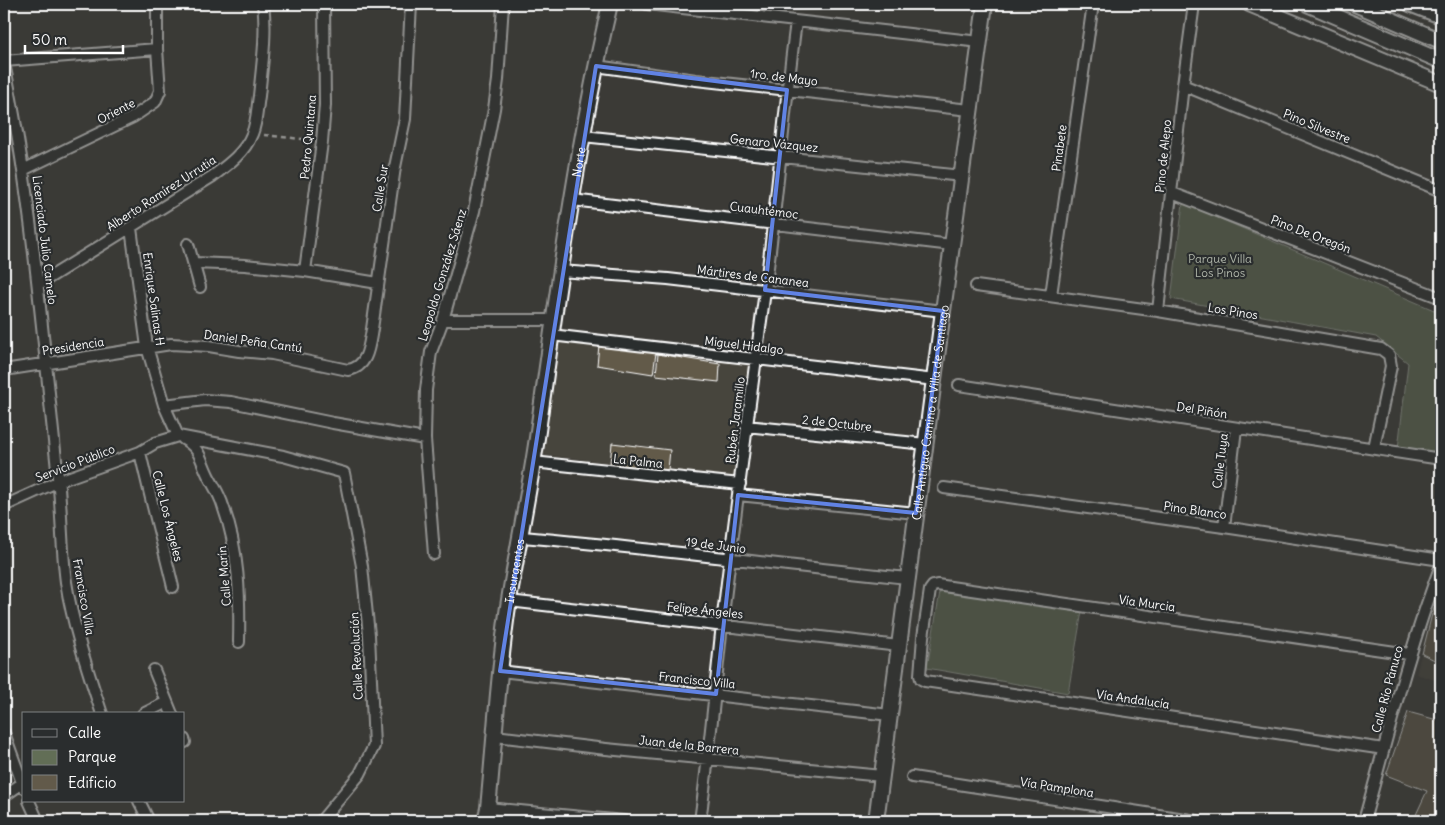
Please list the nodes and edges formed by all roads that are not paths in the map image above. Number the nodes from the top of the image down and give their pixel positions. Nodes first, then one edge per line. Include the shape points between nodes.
1 (157, 4) edge
2 (263, 4) edge
3 (324, 4) edge
4 (411, 4) edge
5 (503, 4) edge
6 (610, 4) edge
7 (648, 4) edge
8 (986, 4) edge
9 (1093, 4) edge
10 (1194, 4) edge
11 (1249, 4) edge
12 (1307, 4) edge
13 (1356, 4) edge
14 (1410, 4) edge
15 (1441, 16) edge
16 (796, 22) junction
17 (1441, 41) edge
18 (980, 42) junction
19 (157, 50) junction
20 (1441, 61) edge
21 (4, 62) edge
22 (596, 66) junction
23 (1441, 84) edge
24 (1183, 85) junction
25 (6, 87) edge
26 (787, 90) junction
27 (970, 110) junction
28 (582, 136) junction
29 (780, 157) junction
30 (23, 170) junction
31 (962, 176) junction
32 (1441, 191) edge
33 (1172, 193) junction
34 (572, 200) junction
35 (772, 224) junction
36 (131, 228) junction
37 (188, 244) dead end
38 (952, 245) junction
39 (194, 263) junction
40 (305, 271) junction
41 (560, 271) junction
42 (378, 283) junction
43 (39, 284) junction
44 (976, 286) dead end
45 (200, 287) dead end
46 (765, 290) junction
47 (1050, 295) junction
48 (1441, 298) edge
49 (943, 311) junction
50 (1158, 311) junction
51 (443, 320) junction
52 (554, 320) junction
53 (551, 335) junction
54 (147, 347) junction
55 (755, 358) junction
56 (45, 363) junction
57 (353, 369) joint
58 (4, 370) edge
59 (935, 380) junction
60 (959, 385) dead end
61 (164, 405) junction
62 (746, 426) junction
63 (1236, 428) junction
64 (178, 436) junction
65 (424, 439) junction
66 (926, 444) junction
67 (1374, 448) junction
68 (140, 452) junction
69 (1441, 459) edge
70 (533, 462) junction
71 (59, 481) junction
72 (944, 488) dead end
73 (739, 489) junction
74 (4, 506) edge
75 (916, 513) junction
76 (1224, 527) junction
77 (521, 537) junction
78 (434, 554) dead end
79 (730, 560) junction
80 (1441, 560) edge
81 (1441, 565) edge
82 (908, 578) junction
83 (173, 587) dead end
84 (509, 601) junction
85 (722, 624) junction
86 (923, 637) joint
87 (239, 642) dead end
88 (898, 646) junction
89 (1409, 654) junction
90 (154, 670) dead end
91 (500, 671) junction
92 (716, 694) junction
93 (167, 702) junction
94 (101, 712) edge
95 (147, 712) edge
96 (171, 712) edge
97 (890, 715) junction
98 (4, 733) edge
99 (495, 736) junction
100 (1384, 749) junction
101 (709, 760) junction
102 (882, 776) junction
103 (912, 777) dead end
104 (22, 781) edge
105 (22, 785) edge
106 (4, 796) edge
107 (29, 802) edge
108 (140, 802) edge
109 (487, 814) edge
110 (38, 821) edge
111 (149, 821) edge
112 (321, 821) edge
113 (624, 821) edge
114 (700, 821) edge
115 (876, 821) edge
116 (1198, 821) edge
117 (1364, 821) edge

1 - 19 street, Oriente
2 - 36 street, Alberto Ramírez Urrutia via 261,74 252,134 234,160 223,169
3 - 40 street, Pedro Quintana via 326,80 322,142
4 - 42 street, Calle Sur via 405,119
5 - 51 street, Leopoldo González Sáenz via 498,80 474,211
6 - 22 street, Norte
7 - 16 street
8 - 18 street, Calle Antiguo Camino a Villa de Santiago
9 - 47 street, Pinabete
10 - 24 street, Pino de Alepo
11 - 23 street
12 - 20 street
13 - 17 street
14 - 15 street
16 - 18 street
16 - 26 street, Rubén Jaramillo
18 - 27 street, Calle Antiguo Camino a Villa de Santiago
19 - 21 street
19 - 30 street, Oriente via 160,91 155,102 133,117
21 - 25 street, Licenciado Julio Camelo
22 - 26 street, 1ro. de Mayo
22 - 28 street, Norte
24 - 32 street, Pino Silvestre
24 - 33 street, Pino de Alepo
25 - 30 street, Licenciado Julio Camelo
26 - 27 street, 1ro. de Mayo
26 - 29 street, Rubén Jaramillo
27 - 31 street, Calle Antiguo Camino a Villa de Santiago
28 - 29 street, Genaro Vázquez
28 - 34 street, Norte
29 - 31 street, Genaro Vázquez
29 - 35 street, Rubén Jaramillo
30 - 43 street, Licenciado Julio Camelo
31 - 38 street, Calle Antiguo Camino a Villa de Santiago
33 - 48 street, Pino De Oregón
33 - 50 street, Pino de Alepo
34 - 35 street, Cuauhtémoc
34 - 41 street, Norte
35 - 38 street, Cuauhtémoc
35 - 46 street, Rubén Jaramillo
36 - 43 street, Alberto Ramírez Urrutia
36 - 54 street, Enrique Salinas H
37 - 39 street
38 - 49 street, Calle Antiguo Camino a Villa de Santiago
39 - 40 street via 245,264
39 - 45 street
40 - 42 street
41 - 46 street, Mártires de Cananea
41 - 52 street, Norte
42 - 57 street, Calle Sur via 368,352 362,363
43 - 56 street, Licenciado Julio Camelo
44 - 47 street, Los Pinos
46 - 49 street, Mártires de Cananea
46 - 55 street, Rubén Jaramillo
47 - 50 street, Los Pinos
49 - 59 street, Calle Antiguo Camino a Villa de Santiago
50 - 67 street, Los Pinos via 1381,349 1389,355 1391,366
51 - 52 street
51 - 65 street, Leopoldo González Sáenz via 431,352
52 - 53 street, Insurgentes
53 - 55 street, Miguel Hidalgo
53 - 70 street, Insurgentes
54 - 56 street, Presidencia
54 - 57 street, Daniel Peña Cantú via 171,344 209,346
54 - 61 street, Enrique Salinas H
55 - 59 street, Miguel Hidalgo
55 - 62 street, Rubén Jaramillo
56 - 58 street, Presidencia
56 - 71 street, Licenciado Julio Camelo
59 - 66 street, Calle Antiguo Camino a Villa de Santiago
60 - 63 street, Del Piñón
61 - 64 street, Enrique Salinas H
61 - 65 street via 206,400 231,402
62 - 66 street, 2 de Octubre
62 - 73 street, Rubén Jaramillo
63 - 67 street, Del Piñón
63 - 76 street, Calle Tuya
64 - 68 street, Servicio Público
64 - 87 street, Calle Marín via 197,450 223,504 236,549
64 - 112 street, Calle Revolución via 283,456 344,473 362,566 374,746 360,774
65 - 78 street, Leopoldo González Sáenz
66 - 75 street, Calle Antiguo Camino a Villa de Santiago
67 - 69 street, Del Piñón
68 - 71 street, Servicio Público
68 - 83 street, Calle Los Ángeles
70 - 73 street, La Palma
70 - 77 street, Insurgentes
71 - 74 street, Servicio Público
71 - 94 street, Francisco Villa via 66,583 84,660
72 - 76 street, Pino Blanco
73 - 75 street, La Palma
73 - 79 street, Rubén Jaramillo
75 - 82 street, Calle Antiguo Camino a Villa de Santiago
76 - 80 street, Pino Blanco
77 - 79 street, 19 de Junio
77 - 84 street, Insurgentes
79 - 82 street, 19 de Junio
79 - 85 street, Rubén Jaramillo
81 - 89 street, Calle Río Pánuco
82 - 88 street, Calle Antiguo Camino a Villa de Santiago
84 - 85 street, Felipe Ángeles
84 - 91 street, Insurgentes
85 - 88 street, Felipe Ángeles
85 - 92 street, Rubén Jaramillo
86 - 89 street, Vía Murcia via 930,590 937,585
86 - 100 street, Vía Andalucía via 920,675 925,681
88 - 97 street, Calle Antiguo Camino a Villa de Santiago
89 - 100 street, Calle Río Pánuco
90 - 93 street
91 - 92 street, Francisco Villa
91 - 99 street, Insurgentes
92 - 97 street, Francisco Villa
92 - 101 street, Rubén Jaramillo
93 - 95 street
93 - 96 street
97 - 102 street, Calle Antiguo Camino a Villa de Santiago
98 - 104 street
99 - 101 street, Juan de la Barrera
99 - 109 street, Insurgentes
100 - 117 street, Calle Río Pánuco
101 - 102 street, Juan de la Barrera
101 - 114 street, Rubén Jaramillo
102 - 115 street, Calle Antiguo Camino a Villa de Santiago
103 - 116 street, Vía Pamplona
105 - 106 street
107 - 110 street
108 - 111 street
109 - 113 street

